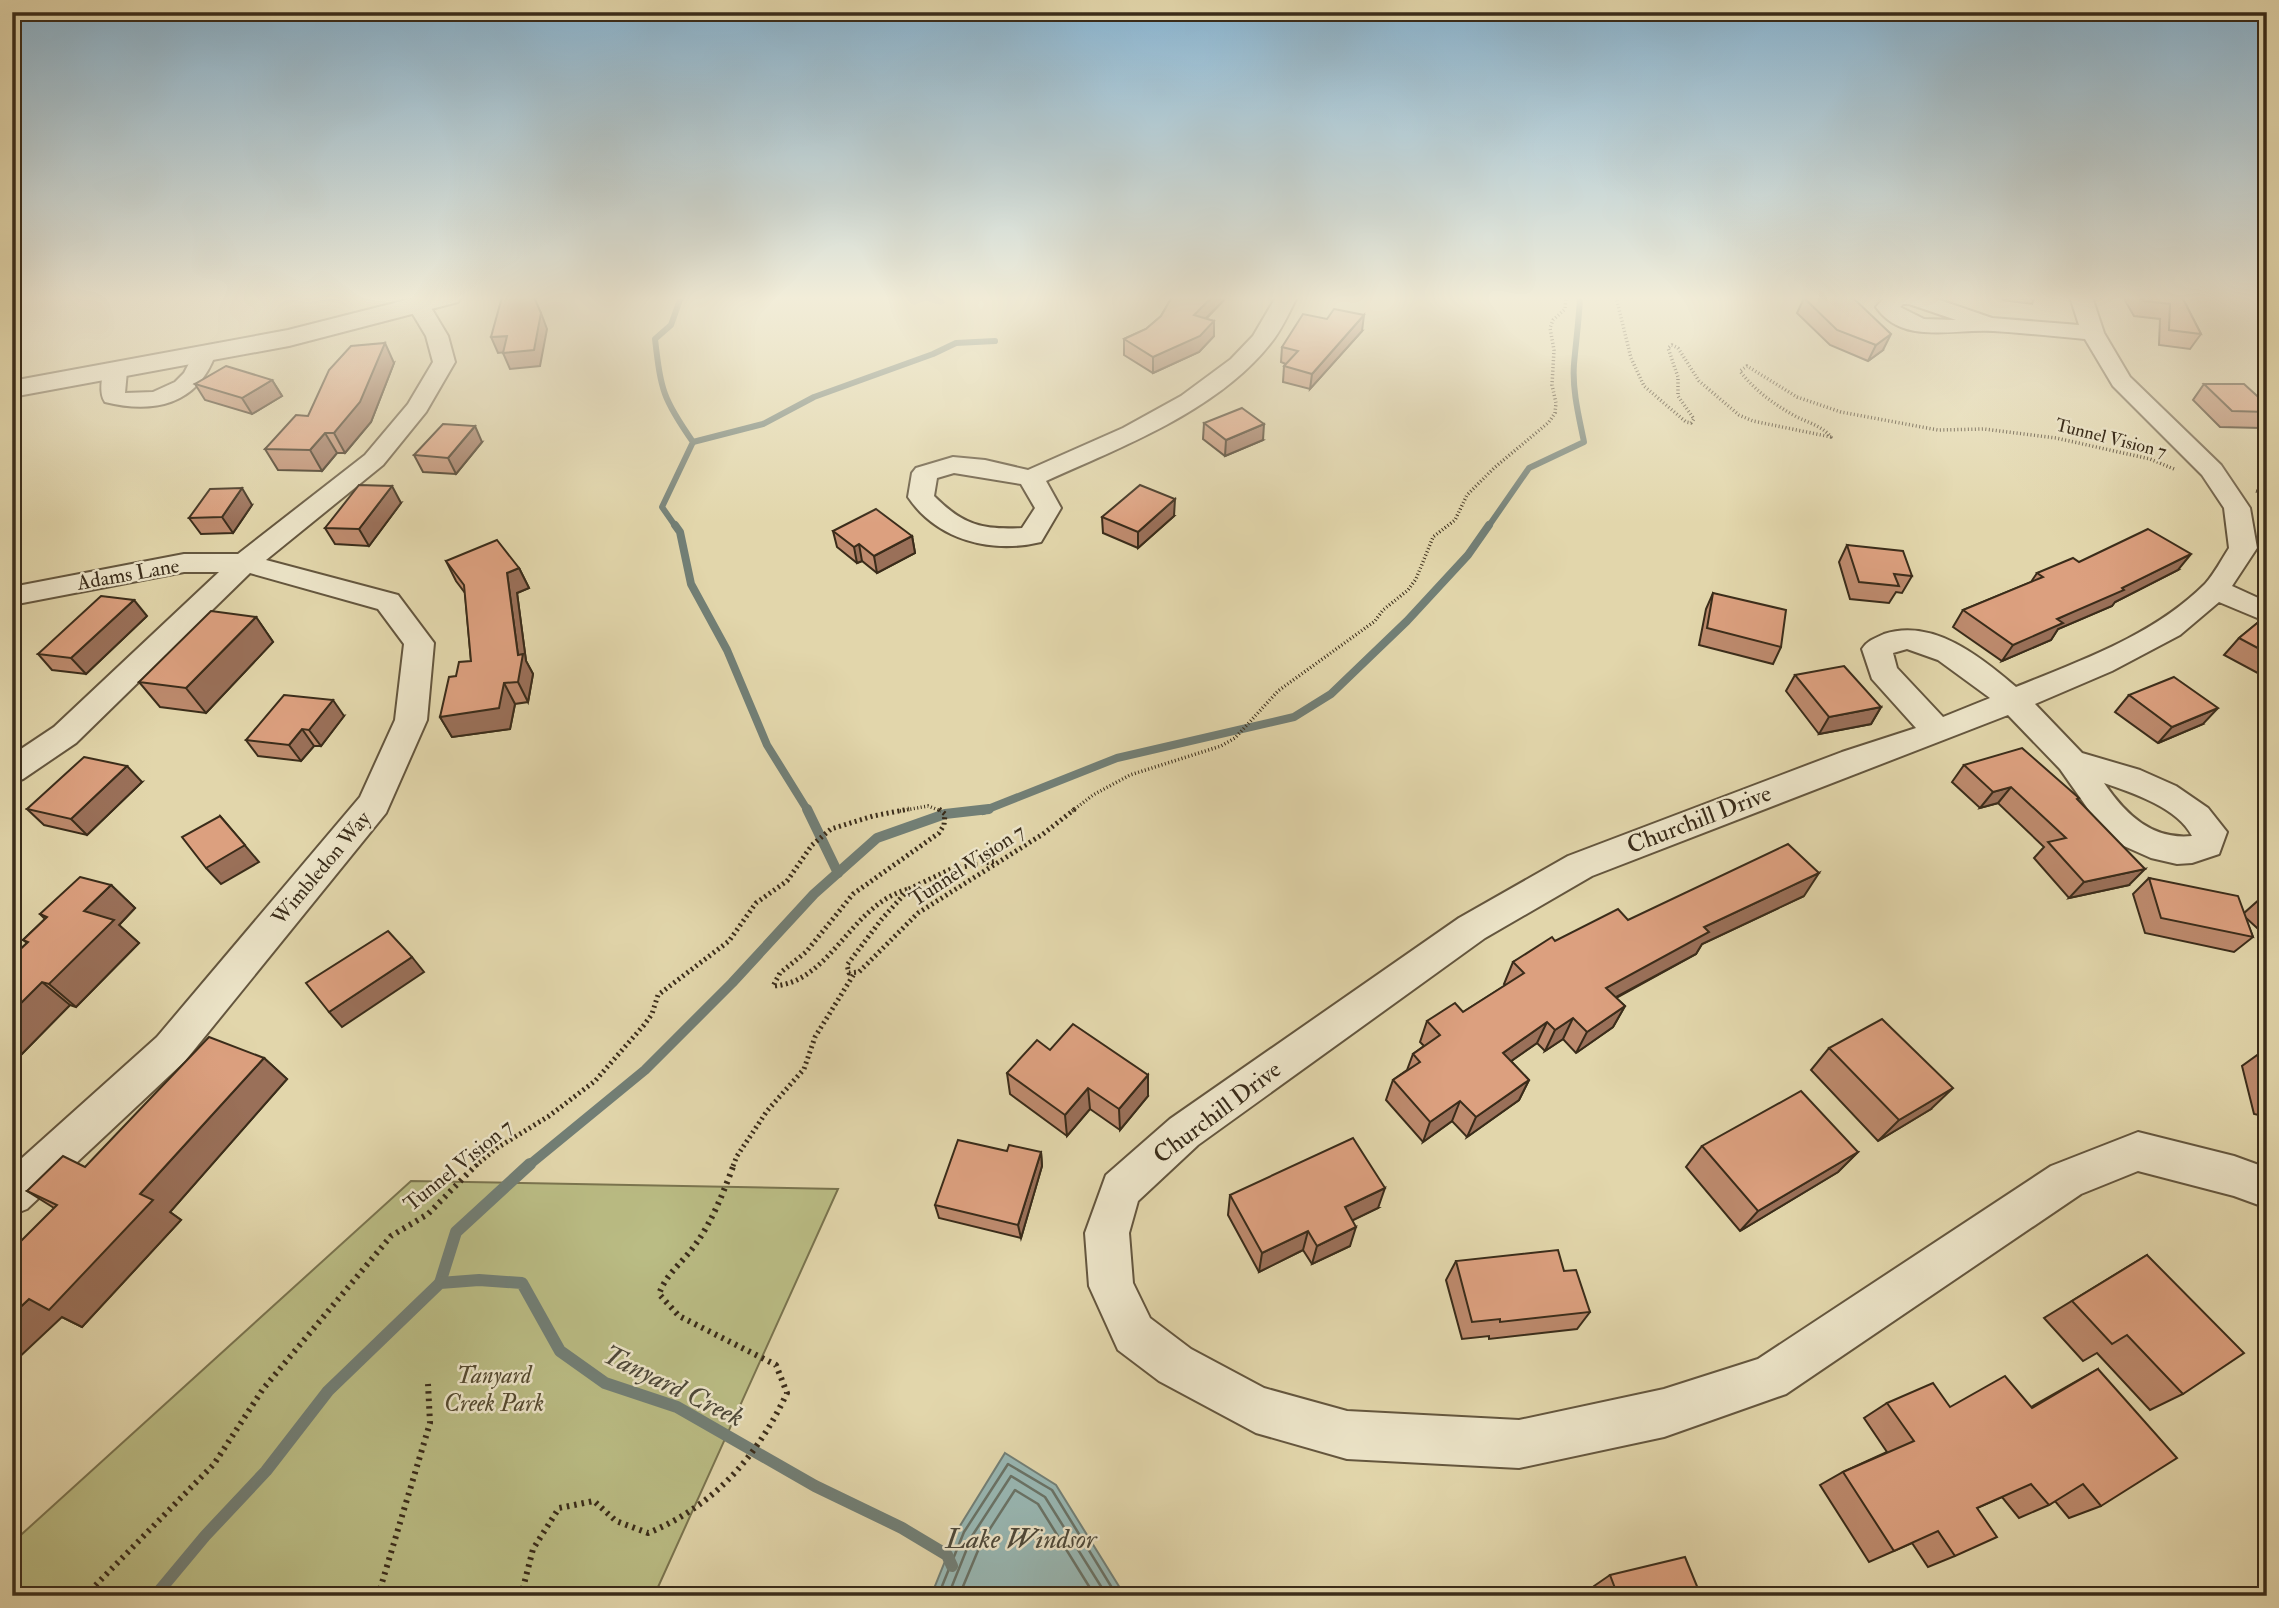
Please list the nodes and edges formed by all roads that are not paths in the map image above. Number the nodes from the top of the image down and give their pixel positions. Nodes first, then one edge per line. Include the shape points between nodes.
1 (108, 372) edge
2 (438, 372) edge
3 (1228, 372) edge
4 (2116, 372) edge
5 (12, 389) edge
6 (1031, 478) dead end
7 (245, 563) junction
8 (2216, 589) junction
9 (12, 596) edge
10 (2267, 612) edge
11 (2014, 701) junction
12 (1938, 732) junction
13 (2071, 761) dead end
14 (12, 771) edge
15 (2267, 1188) edge
16 (12, 1195) edge

1 - 5 street
2 - 7 street via 418,407 374,460
3 - 6 street via 1189,401 1132,433
4 - 8 street, Churchill Drive via 2212,470 2237,508 2243,548
7 - 9 street, Adams Lane via 184,563
7 - 14 street via 65,735
7 - 16 street, Wimbledon Way via 388,602 419,643 411,720 374,804 180,1038
8 - 10 street
8 - 11 street, Churchill Drive via 2170,628
11 - 12 street, Churchill Drive
11 - 12 street via 1932,645 1908,639 1877,649 1884,672
11 - 13 street
12 - 15 street, Churchill Drive via 1853,760 1580,866 1472,928 1184,1132 1121,1189 1107,1233 1111,1286 1134,1334 1175,1365 1256,1409 1347,1436 1519,1444 1664,1413 1770,1378 2066,1180 2138,1151

